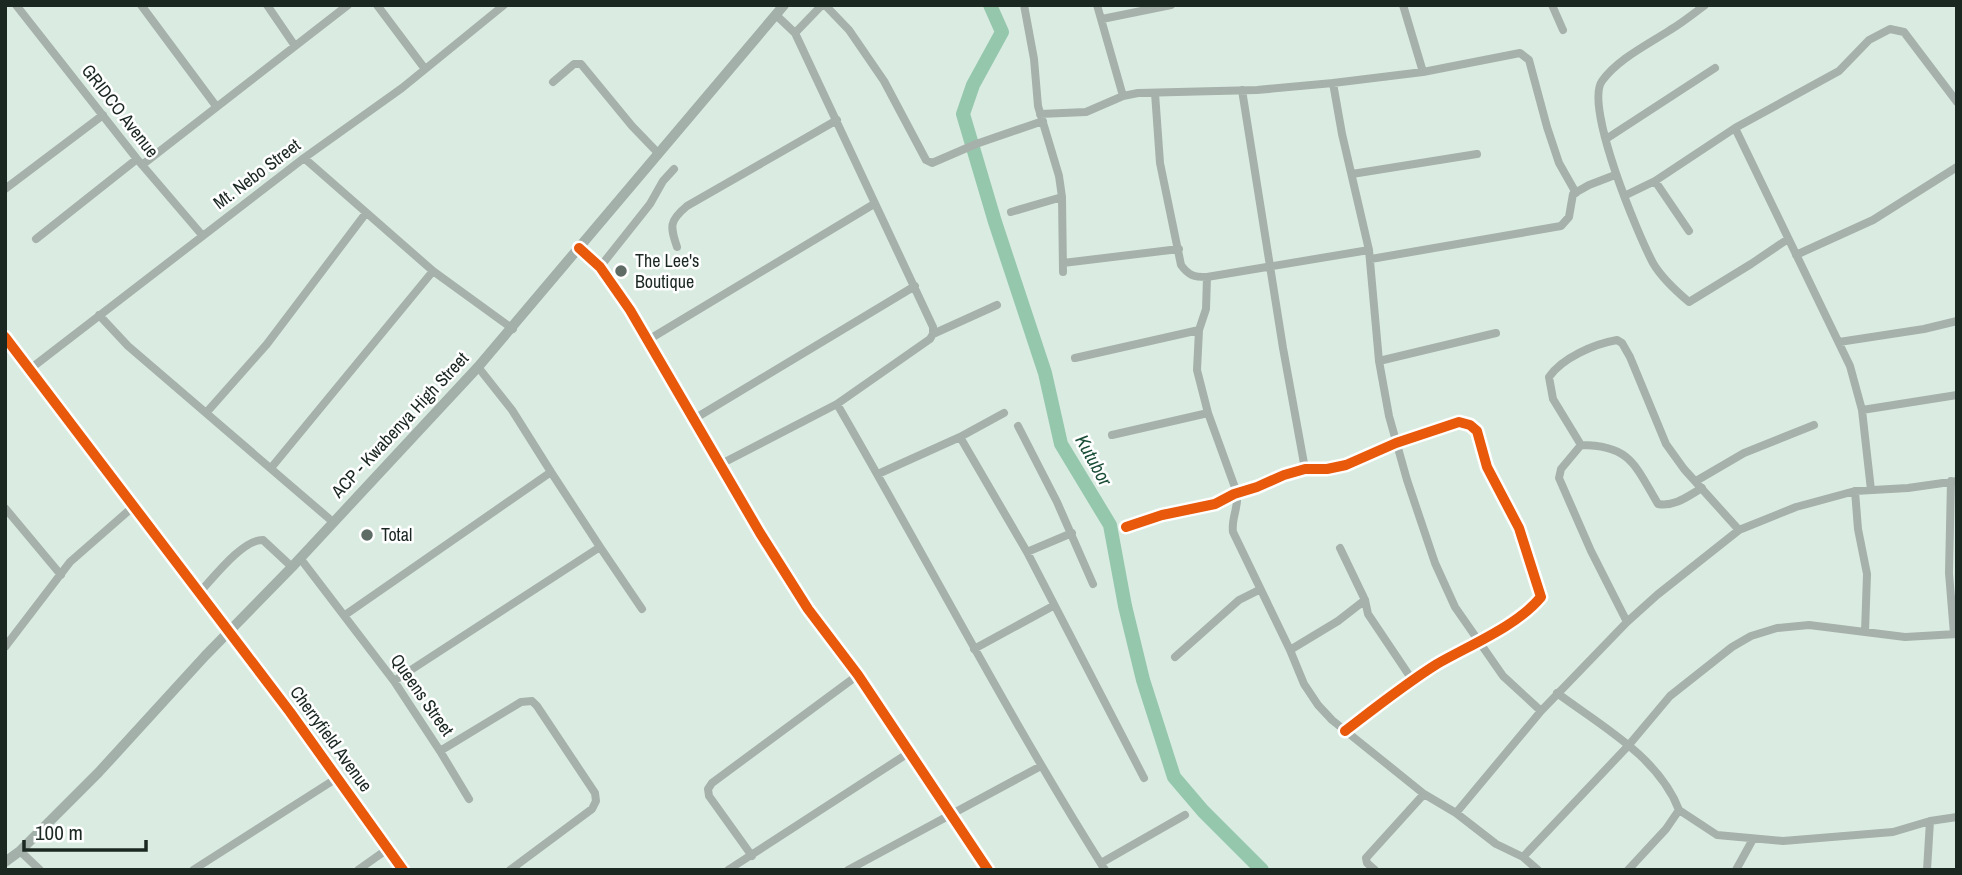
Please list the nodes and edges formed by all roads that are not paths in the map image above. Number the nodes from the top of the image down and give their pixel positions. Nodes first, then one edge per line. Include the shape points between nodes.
1 (16, 5) edge
2 (141, 5) edge
3 (267, 5) edge
4 (348, 5) edge
5 (377, 5) edge
6 (504, 5) edge
7 (785, 5) edge
8 (823, 5) edge
9 (1024, 5) edge
10 (1097, 5) edge
11 (1171, 5) edge
12 (1403, 5) edge
13 (1552, 5) edge
14 (1704, 5) edge
15 (776, 15) junction
16 (1102, 19) junction
17 (1563, 30) dead end
18 (796, 33) junction
19 (295, 46) junction
20 (1714, 68) dead end
21 (425, 69) junction
22 (1423, 72) junction
23 (553, 82) dead end
24 (1333, 83) junction
25 (1242, 90) junction
26 (1155, 93) junction
27 (1123, 96) junction
28 (1957, 102) edge
29 (216, 106) junction
30 (103, 115) junction
31 (1042, 117) junction
32 (837, 120) junction
33 (1735, 128) junction
34 (1606, 139) junction
35 (658, 153) junction
36 (1476, 154) dead end
37 (304, 158) junction
38 (139, 162) junction
39 (1957, 167) edge
40 (674, 169) dead end
41 (1352, 174) junction
42 (1615, 175) junction
43 (1655, 181) junction
44 (5, 189) edge
45 (1576, 193) junction
46 (1624, 196) junction
47 (1062, 197) junction
48 (874, 204) junction
49 (1011, 212) dead end
50 (366, 213) junction
51 (1689, 232) dead end
52 (202, 235) junction
53 (36, 239) dead end
54 (1788, 239) junction
55 (677, 247) dead end
56 (579, 248) junction
57 (1179, 249) junction
58 (1370, 254) junction
59 (1796, 254) junction
60 (1271, 266) junction
61 (600, 267) junction
62 (433, 271) junction
63 (1207, 277) junction
64 (915, 286) junction
65 (997, 305) dead end
66 (99, 315) junction
67 (1957, 321) edge
68 (513, 329) junction
69 (1199, 330) junction
70 (1496, 333) dead end
71 (933, 334) junction
72 (5, 337) edge
73 (648, 340) junction
74 (1839, 342) junction
75 (1075, 358) dead end
76 (1379, 361) junction
77 (478, 367) junction
78 (30, 369) junction
79 (1957, 395) edge
80 (837, 404) junction
81 (1862, 410) junction
82 (206, 413) junction
83 (1004, 413) dead end
84 (1208, 413) junction
85 (694, 419) junction
86 (1814, 425) dead end
87 (1017, 426) dead end
88 (1112, 435) dead end
89 (960, 437) junction
90 (1396, 443) junction
91 (1581, 445) junction
92 (721, 464) junction
93 (271, 468) junction
94 (1305, 469) junction
95 (551, 472) junction
96 (878, 474) junction
97 (1954, 481) edge
98 (1699, 484) junction
99 (1871, 489) junction
100 (1855, 492) junction
101 (1237, 493) junction
102 (134, 506) junction
103 (5, 508) edge
104 (333, 523) junction
105 (1126, 527) dead end
106 (1739, 530) junction
107 (1072, 533) junction
108 (600, 547) junction
109 (1340, 548) dead end
110 (1027, 552) junction
111 (296, 563) junction
112 (61, 575) junction
113 (1094, 584) dead end
114 (1259, 590) junction
115 (200, 592) junction
116 (1365, 600) junction
117 (1053, 606) junction
118 (642, 609) dead end
119 (345, 615) junction
120 (1627, 622) junction
121 (229, 631) junction
122 (1865, 632) junction
123 (1955, 634) edge
124 (1478, 640) junction
125 (5, 646) edge
126 (974, 649) junction
127 (1290, 650) junction
128 (1175, 657) dead end
129 (858, 675) junction
130 (394, 681) junction
131 (1413, 681) junction
132 (1557, 693) junction
133 (1541, 711) junction
134 (1345, 731) junction
135 (1628, 746) junction
136 (440, 751) junction
137 (910, 752) junction
138 (1041, 766) junction
139 (337, 778) junction
140 (1144, 778) dead end
141 (1424, 794) junction
142 (469, 799) dead end
143 (1679, 810) junction
144 (1456, 813) junction
145 (1185, 815) dead end
146 (951, 816) junction
147 (1957, 817) edge
148 (1930, 821) junction
149 (1753, 839) junction
150 (389, 848) junction
151 (20, 851) junction
152 (752, 856) junction
153 (1523, 858) junction
154 (5, 862) edge
155 (1103, 866) edge
156 (6, 870) edge
157 (40, 870) edge
158 (193, 870) edge
159 (358, 870) edge
160 (403, 870) edge
161 (510, 870) edge
162 (728, 870) edge
163 (848, 870) edge
164 (988, 870) edge
165 (1375, 870) edge
166 (1538, 870) edge
167 (1629, 870) edge
168 (1736, 870) edge
169 (1927, 870) edge

1 - 30 street, GRIDCO Avenue
2 - 29 street
3 - 19 street
4 - 19 street
5 - 21 street
6 - 21 street, Mt. Nebo Street
7 - 15 main road, ACP - Kwabenya High Street
8 - 18 street
8 - 31 street via 849,30 884,81 926,160 932,163
9 - 31 street
10 - 16 street
11 - 16 street
12 - 22 street
13 - 17 street
14 - 34 street via 1602,80 1597,95
15 - 18 street
15 - 35 main road, ACP - Kwabenya High Street
16 - 27 street
18 - 32 street
19 - 29 street
20 - 34 street
21 - 37 street, Mt. Nebo Street
22 - 24 street
22 - 45 street via 1507,54 1525,55 1559,163
23 - 35 street via 574,64 581,64
24 - 25 street
24 - 41 street
25 - 26 street
25 - 60 street
26 - 27 street
26 - 57 street via 1160,163
27 - 31 street via 1086,112
28 - 33 street via 1905,32 1890,29 1869,40 1839,71
29 - 38 street
30 - 38 street, GRIDCO Avenue
30 - 44 street
31 - 47 street
32 - 48 street
32 - 55 street via 687,206 671,225
33 - 43 street
33 - 54 street
34 - 42 street
35 - 56 main road, ACP - Kwabenya High Street
36 - 41 street
37 - 50 street
37 - 52 street, Mt. Nebo Street
38 - 52 street, GRIDCO Avenue
38 - 53 street
39 - 59 street via 1873,220
40 - 61 street
41 - 58 street
42 - 45 street
42 - 46 street
43 - 46 street
43 - 51 street
45 - 58 street via 1569,218 1561,226
46 - 54 street via 1653,262 1689,302
47 - 49 street
47 - 57 street via 1063,267
48 - 64 street
48 - 73 street
50 - 62 street
50 - 82 street via 267,344
52 - 66 street, Mt. Nebo Street
54 - 59 street
56 - 61 street
56 - 68 main road, ACP - Kwabenya High Street
57 - 63 street via 1186,272
58 - 60 street
58 - 76 street
59 - 74 street
60 - 63 street
60 - 94 street
61 - 73 street
62 - 68 street
62 - 93 street
63 - 69 street via 1206,309
64 - 71 street
64 - 85 street
65 - 71 street
66 - 78 street, Mt. Nebo Street
66 - 82 street
67 - 74 street
68 - 77 main road, ACP - Kwabenya High Street
69 - 75 street
69 - 84 street via 1197,370
70 - 76 street
71 - 80 street
72 - 78 street, Cherryfield Avenue
73 - 85 street
74 - 81 street
76 - 90 street
77 - 95 street
77 - 104 main road, ACP - Kwabenya High Street
78 - 102 street, Cherryfield Avenue
79 - 81 street
80 - 92 street
80 - 96 street
81 - 99 street
82 - 93 street
83 - 89 street
84 - 88 street
84 - 101 street
85 - 92 street
86 - 98 street via 1744,453
87 - 107 street
89 - 96 street
89 - 110 street
90 - 94 street via 1346,465
90 - 124 street via 1435,563 1455,607
90 - 124 street via 1460,422 1471,425 1519,528 1541,597 1503,628
91 - 98 street via 1599,445 1628,456 1658,504 1676,503
91 - 98 street via 1553,399 1549,377 1556,367 1617,340 1630,356 1666,444
91 - 120 street via 1559,478
92 - 129 street via 808,609
93 - 104 street
94 - 101 street
95 - 108 street
95 - 119 street
96 - 126 street
97 - 99 street
97 - 123 street via 1949,573
98 - 106 street
99 - 100 street
100 - 106 street via 1796,507
100 - 122 street via 1867,574
101 - 105 street via 1209,506
101 - 114 street via 1233,532
102 - 112 street via 79,552
102 - 115 street, Cherryfield Avenue
103 - 112 street
104 - 111 main road, ACP - Kwabenya High Street
106 - 120 street
107 - 110 street
107 - 113 street
108 - 118 street
108 - 130 street
109 - 116 street
110 - 117 street
111 - 115 street, Queens Street via 256,540
111 - 119 street, Queens Street
111 - 121 main road, ACP - Kwabenya High Street
112 - 125 street
114 - 127 street
114 - 128 street via 1239,600
115 - 121 street, Cherryfield Avenue
116 - 127 street
116 - 131 street via 1368,614
117 - 126 street
117 - 140 street
119 - 130 street, Queens Street
120 - 132 street
121 - 139 street, Cherryfield Avenue
121 - 151 main road, ACP - Kwabenya High Street
122 - 123 street via 1905,637
122 - 135 street via 1809,625 1751,636 1670,696
124 - 131 street
124 - 133 street via 1503,676
126 - 138 street
127 - 134 street via 1318,705
129 - 137 street
129 - 152 street via 708,789
130 - 136 street, Queens Street
131 - 134 street
132 - 133 street
132 - 135 street
133 - 144 street
134 - 141 street
135 - 143 street via 1663,780
135 - 153 street
136 - 142 street
136 - 161 street, Queens Street via 521,702 533,701 595,793 592,809
137 - 146 street
137 - 152 street
138 - 146 street
138 - 155 street
139 - 150 street, Cherryfield Avenue
139 - 158 street
141 - 144 street
141 - 165 street via 1366,858
143 - 149 street via 1717,835
143 - 167 street
144 - 153 street
145 - 155 street
146 - 163 street
146 - 164 street
147 - 148 street
148 - 149 street via 1893,832
148 - 169 street
149 - 168 street
150 - 159 street
150 - 160 street, Cherryfield Avenue
151 - 154 main road
151 - 156 main road
151 - 157 street
152 - 162 street
153 - 166 street

